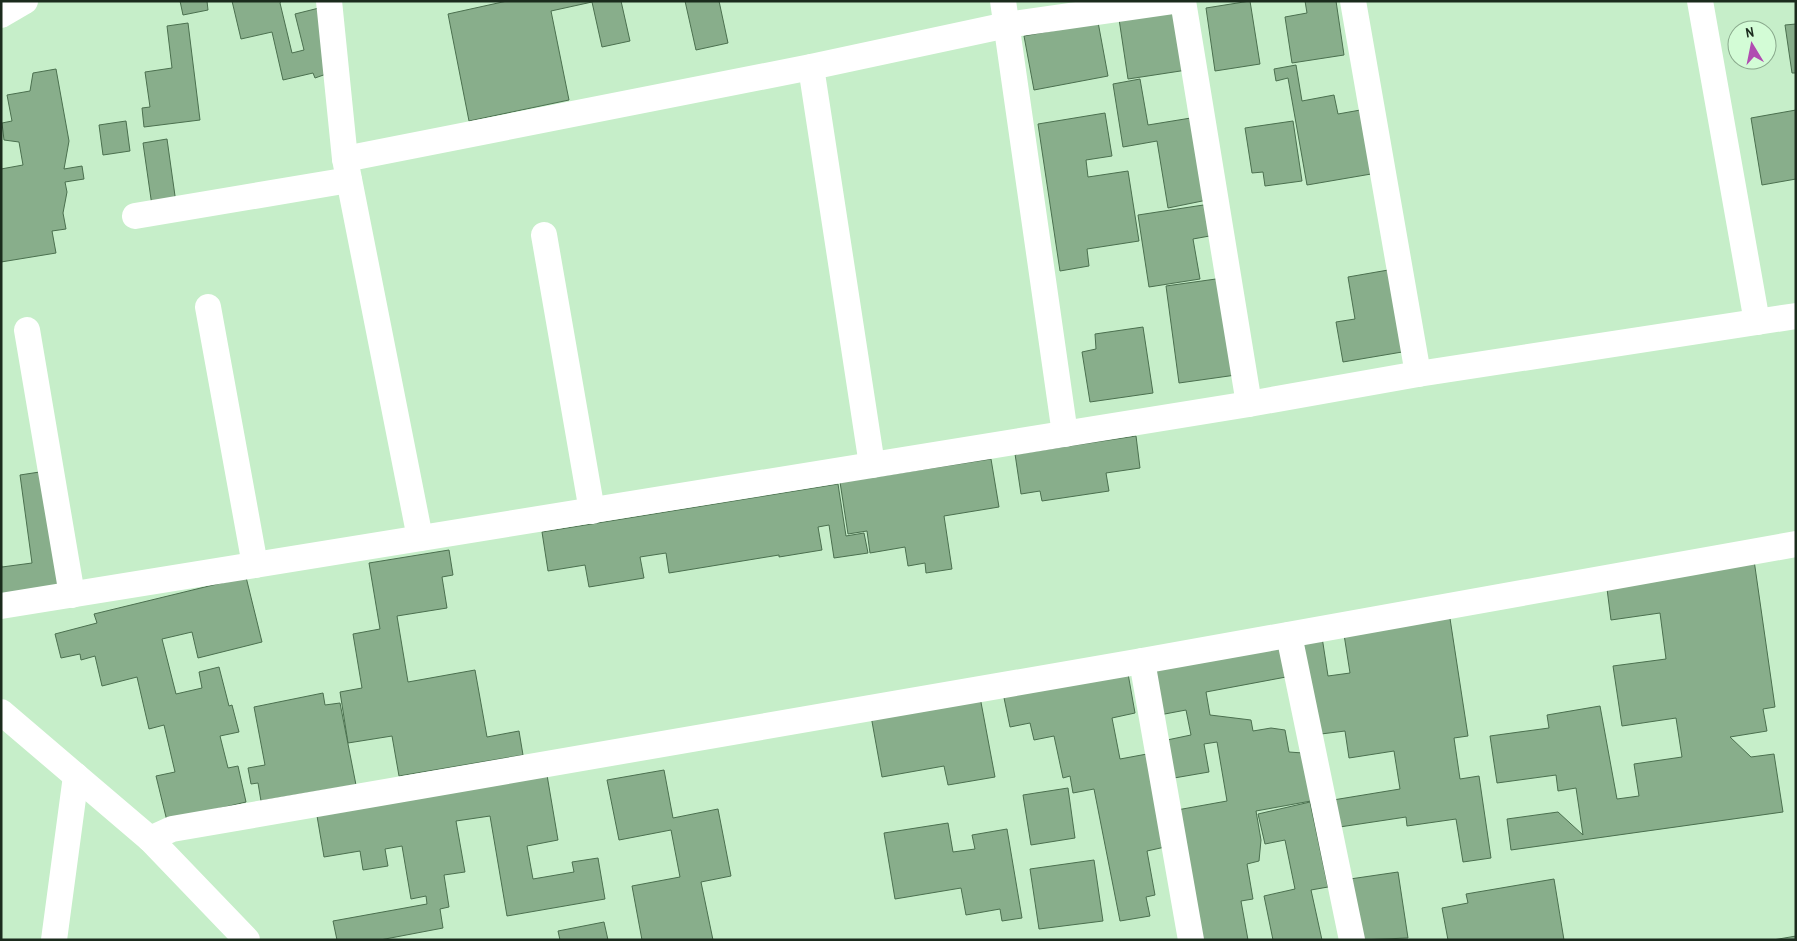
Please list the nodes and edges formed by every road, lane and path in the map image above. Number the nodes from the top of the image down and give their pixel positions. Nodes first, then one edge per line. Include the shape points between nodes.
1 (25, 1) edge
2 (328, 1) edge
3 (1174, 1) edge
4 (1183, 1) edge
5 (1353, 1) edge
6 (1700, 1) edge
7 (1005, 13) edge
8 (1, 15) edge
9 (812, 67) junction
10 (347, 169) junction
11 (135, 216) dead end
12 (544, 234) dead end
13 (208, 307) dead end
14 (1796, 316) edge
15 (1756, 322) junction
16 (28, 330) dead end
17 (1418, 374) junction
18 (1248, 404) junction
19 (1065, 434) junction
20 (872, 465) junction
21 (592, 511) junction
22 (420, 538) junction
23 (1796, 544) edge
24 (255, 565) junction
25 (72, 595) junction
26 (1, 606) edge
27 (1289, 635) junction
28 (1142, 661) junction
29 (1, 712) edge
30 (76, 776) junction
31 (150, 839) junction
32 (54, 940) edge
33 (247, 940) edge
34 (1191, 940) edge
35 (1352, 940) edge

1 - 8 street
2 - 10 street
3 - 7 street
4 - 18 street
5 - 17 street
6 - 15 street
7 - 9 street
7 - 19 street
9 - 10 street
9 - 20 street
10 - 11 street
10 - 22 street
12 - 21 street
13 - 24 street
14 - 15 street
15 - 17 street
16 - 25 street
17 - 18 street
18 - 19 street
19 - 20 street
20 - 21 street
21 - 22 street
22 - 24 street
23 - 27 street
24 - 25 street
25 - 26 street
27 - 28 street
27 - 35 street
28 - 31 street via 172,829
28 - 34 street
29 - 30 street
30 - 31 street
30 - 32 street
31 - 33 street

